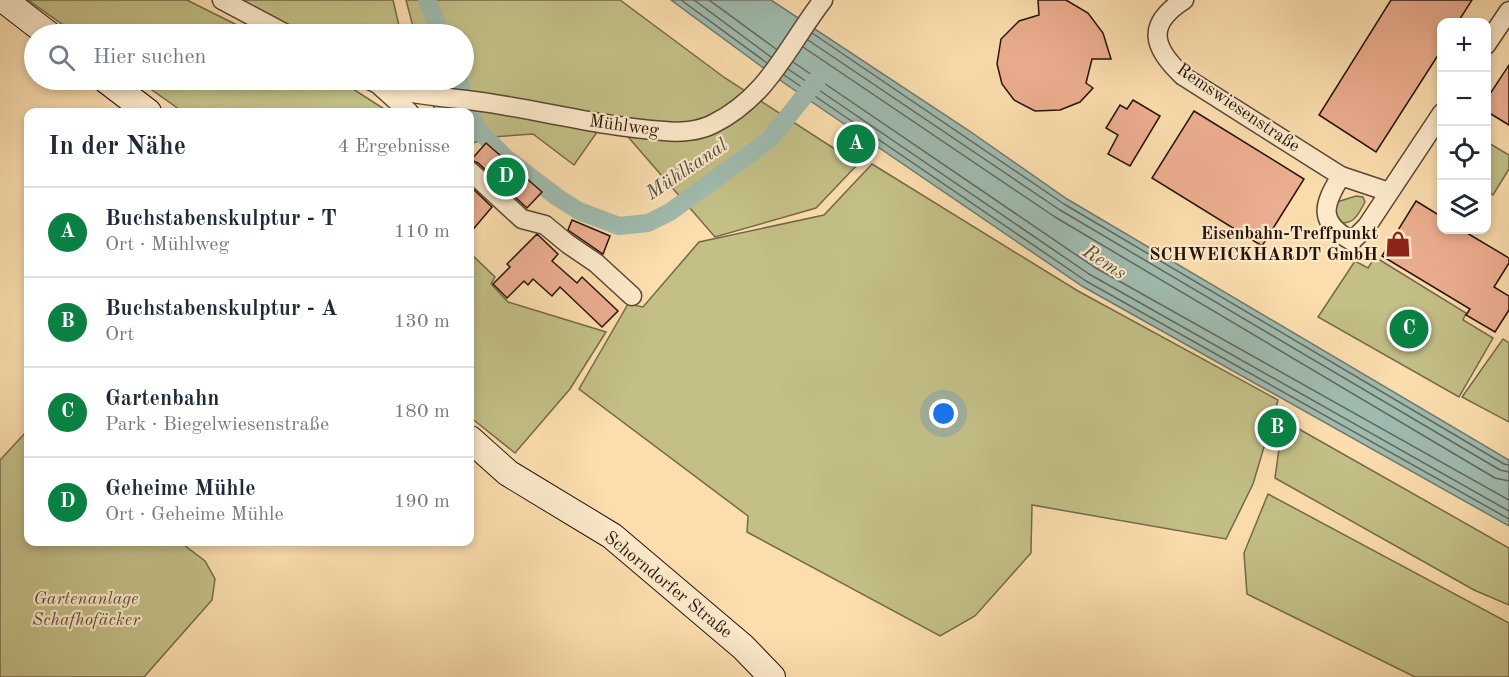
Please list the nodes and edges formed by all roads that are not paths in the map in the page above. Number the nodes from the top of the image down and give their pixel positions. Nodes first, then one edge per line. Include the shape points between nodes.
1 (3, 0) edge
2 (222, 0) edge
3 (823, 0) edge
4 (1184, 0) edge
5 (1509, 11) edge
6 (35, 24) edge
7 (267, 24) edge
8 (1491, 38) edge
9 (119, 90) edge
10 (383, 90) edge
11 (407, 90) edge
12 (143, 108) edge
13 (404, 108) edge
14 (1437, 120) edge
15 (474, 175) edge
16 (1341, 176) junction
17 (1389, 192) junction
18 (632, 296) dead end
19 (474, 443) edge
20 (772, 677) edge

1 - 6 main road
2 - 7 street
3 - 11 street, Mühlweg via 772,76 746,104 710,125 688,130 630,128
4 - 16 street, Remswiesenstraße via 1157,29 1166,60 1183,76
5 - 8 street
9 - 12 main road
10 - 13 street
14 - 17 street
15 - 18 street via 522,219 545,225
16 - 17 street
16 - 17 street via 1328,197 1326,213 1338,233 1352,241 1368,226
19 - 20 main road, Schorndorfer Straße via 508,473 612,536 743,646

